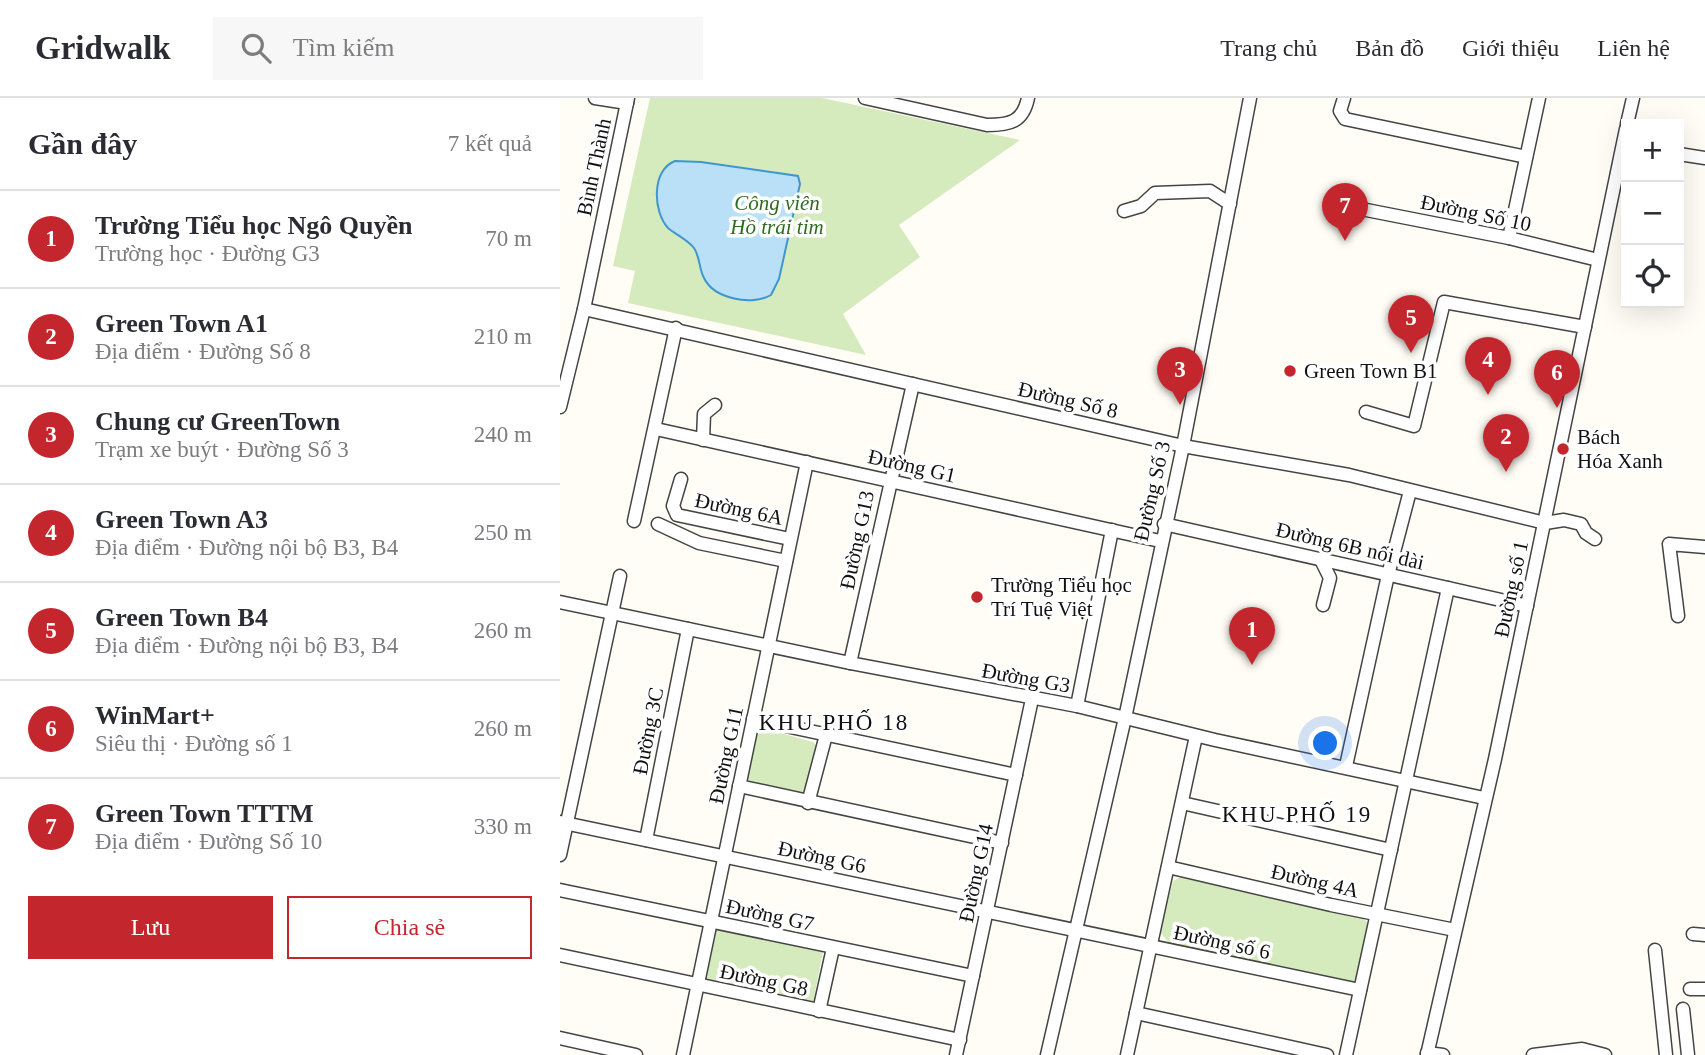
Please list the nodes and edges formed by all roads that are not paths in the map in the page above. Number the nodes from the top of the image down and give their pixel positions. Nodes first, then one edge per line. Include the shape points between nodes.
1 (595, 98) edge
2 (865, 98) edge
3 (937, 98) edge
4 (1028, 98) edge
5 (1250, 98) edge
6 (1343, 98) edge
7 (1539, 98) edge
8 (1633, 98) edge
9 (627, 101) edge
10 (934, 113) junction
11 (1629, 119) edge
12 (1684, 155) edge
13 (1621, 156) edge
14 (1526, 157) junction
15 (1705, 158) edge
16 (1230, 204) junction
17 (1346, 206) dead end
18 (1124, 211) dead end
19 (1509, 238) junction
20 (1598, 260) junction
21 (584, 309) junction
22 (1586, 327) junction
23 (676, 328) junction
24 (913, 384) junction
25 (715, 405) dead end
26 (560, 407) edge
27 (1366, 412) dead end
28 (656, 429) junction
29 (704, 440) junction
30 (1183, 446) junction
31 (807, 463) junction
32 (681, 479) dead end
33 (890, 481) junction
34 (1410, 491) junction
35 (634, 521) dead end
36 (1545, 523) junction
37 (658, 524) dead end
38 (1164, 524) junction
39 (1112, 530) junction
40 (790, 539) junction
41 (1595, 539) dead end
42 (1160, 541) junction
43 (1705, 547) edge
44 (1321, 560) junction
45 (786, 561) junction
46 (1388, 575) junction
47 (620, 576) dead end
48 (1448, 588) junction
49 (560, 601) edge
50 (1323, 604) dead end
51 (1527, 606) junction
52 (610, 612) junction
53 (1678, 616) dead end
54 (688, 629) junction
55 (768, 646) junction
56 (850, 663) junction
57 (1032, 699) junction
58 (1077, 706) junction
59 (1125, 718) junction
60 (753, 719) junction
61 (826, 735) junction
62 (1196, 736) junction
63 (1346, 766) junction
64 (1016, 775) junction
65 (1407, 781) junction
66 (739, 786) junction
67 (1484, 798) junction
68 (808, 803) junction
69 (1182, 803) junction
70 (563, 823) edge
71 (646, 840) junction
72 (1002, 843) junction
73 (1391, 850) junction
74 (560, 855) edge
75 (724, 856) junction
76 (1168, 867) junction
77 (560, 890) edge
78 (987, 911) junction
79 (1378, 915) junction
80 (711, 922) junction
81 (1077, 930) junction
82 (1455, 930) junction
83 (1151, 947) junction
84 (833, 948) junction
85 (1655, 950) dead end
86 (560, 955) edge
87 (973, 976) junction
88 (697, 985) junction
89 (1690, 989) dead end
90 (1705, 989) edge
91 (1360, 990) junction
92 (1683, 1009) dead end
93 (819, 1012) junction
94 (1136, 1013) junction
95 (560, 1038) edge
96 (960, 1040) junction
97 (1427, 1054) edge
98 (636, 1055) edge
99 (683, 1055) edge
100 (956, 1055) edge
101 (1047, 1055) edge
102 (1127, 1055) edge
103 (1327, 1055) edge
104 (1346, 1055) edge
105 (1443, 1055) edge
106 (1533, 1055) edge
107 (1605, 1055) edge
108 (1666, 1055) edge
109 (1688, 1055) edge

1 - 9 street
2 - 10 street
3 - 10 street
4 - 10 street via 1025,112 1005,125
5 - 16 street, Đường Số 3
6 - 14 street via 1340,111 1345,119
7 - 14 street
8 - 11 street, Đường số 1
9 - 21 street, Bình Thành
12 - 15 street
13 - 20 street, Đường số 1
14 - 19 street
16 - 18 street via 1210,191 1156,193 1142,206
16 - 30 street, Đường Số 3
17 - 19 street, Đường Số 10
19 - 20 street, Đường Số 10
20 - 22 street, Đường số 1
21 - 23 street, Đường Số 8
21 - 26 street, Bình Thành
22 - 27 street via 1444,302 1414,426
22 - 36 street, Đường số 1
23 - 24 street, Đường Số 8
23 - 28 street
24 - 30 street, Đường Số 8
24 - 33 street, Đường G13
25 - 29 street via 704,414
28 - 29 street, Đường G1
28 - 35 street
29 - 31 street, Đường G1
30 - 34 street, Đường Số 8 via 1349,475
30 - 38 street, Đường Số 3
31 - 33 street, Đường G1
31 - 40 street, Đường G11
32 - 40 street, Đường 6A via 673,506 677,515
33 - 39 street, Đường G1
33 - 56 street, Đường G13
34 - 36 street, Đường Số 8
34 - 46 street
36 - 41 street, Đường Số 8 via 1564,520 1581,524
36 - 51 street, Đường số 1
37 - 45 street via 699,543
38 - 42 street, Đường Số 3
38 - 44 street, Đường 6B nối dài
39 - 42 street, Đường G1
39 - 58 street
40 - 45 street, Đường G11
42 - 59 street, Đường Số 3
43 - 53 street via 1669,544
44 - 46 street, Đường 6B nối dài
44 - 50 street via 1330,578
45 - 55 street, Đường G11
46 - 48 street, Đường 6B nối dài
46 - 63 street
47 - 52 street
48 - 51 street, Đường 6B nối dài
48 - 65 street
49 - 52 street, Đường G3
51 - 67 street, Đường số 1
52 - 54 street, Đường G3
52 - 70 street
54 - 55 street, Đường G3
54 - 71 street, Đường 3C
55 - 56 street, Đường G3
55 - 60 street, Đường G11
56 - 57 street, Đường G3
57 - 58 street, Đường G3
57 - 64 street, Đường G14
58 - 59 street, Đường G3
59 - 62 street, Đường G3
59 - 81 street, Đường Số 3
60 - 61 street
60 - 66 street, Đường G11
61 - 64 street
61 - 68 street
62 - 63 street, Đường G3
62 - 69 street
63 - 65 street, Đường G3
64 - 72 street, Đường G14
65 - 67 street, Đường G3
65 - 73 street
66 - 68 street
66 - 75 street, Đường G11
67 - 82 street, Đường số 1
68 - 72 street
69 - 73 street
69 - 76 street
70 - 71 street, Đường G6
70 - 74 street
71 - 75 street, Đường G6
72 - 78 street, Đường G14
73 - 79 street
75 - 78 street, Đường G6
75 - 80 street, Đường G11
76 - 79 street, Đường 4A
76 - 83 street
77 - 80 street, Đường G7
78 - 81 street, Đường G6
78 - 87 street, Đường G14
79 - 82 street, Đường 4A
79 - 91 street
80 - 84 street, Đường G7
80 - 88 street, Đường G11
81 - 83 street, Đường số 6
81 - 101 street, Đường Số 3
82 - 97 street, Đường số 1
83 - 91 street, Đường số 6
83 - 94 street
84 - 87 street, Đường G7
84 - 93 street
85 - 108 street
86 - 88 street, Đường G8
87 - 96 street, Đường G14
88 - 93 street, Đường G8
88 - 99 street, Đường G11
89 - 90 street
91 - 104 street
92 - 109 street
93 - 96 street, Đường G8
94 - 102 street
94 - 103 street
95 - 98 street
96 - 100 street, Đường G14
97 - 105 street
106 - 107 street via 1582,1049

